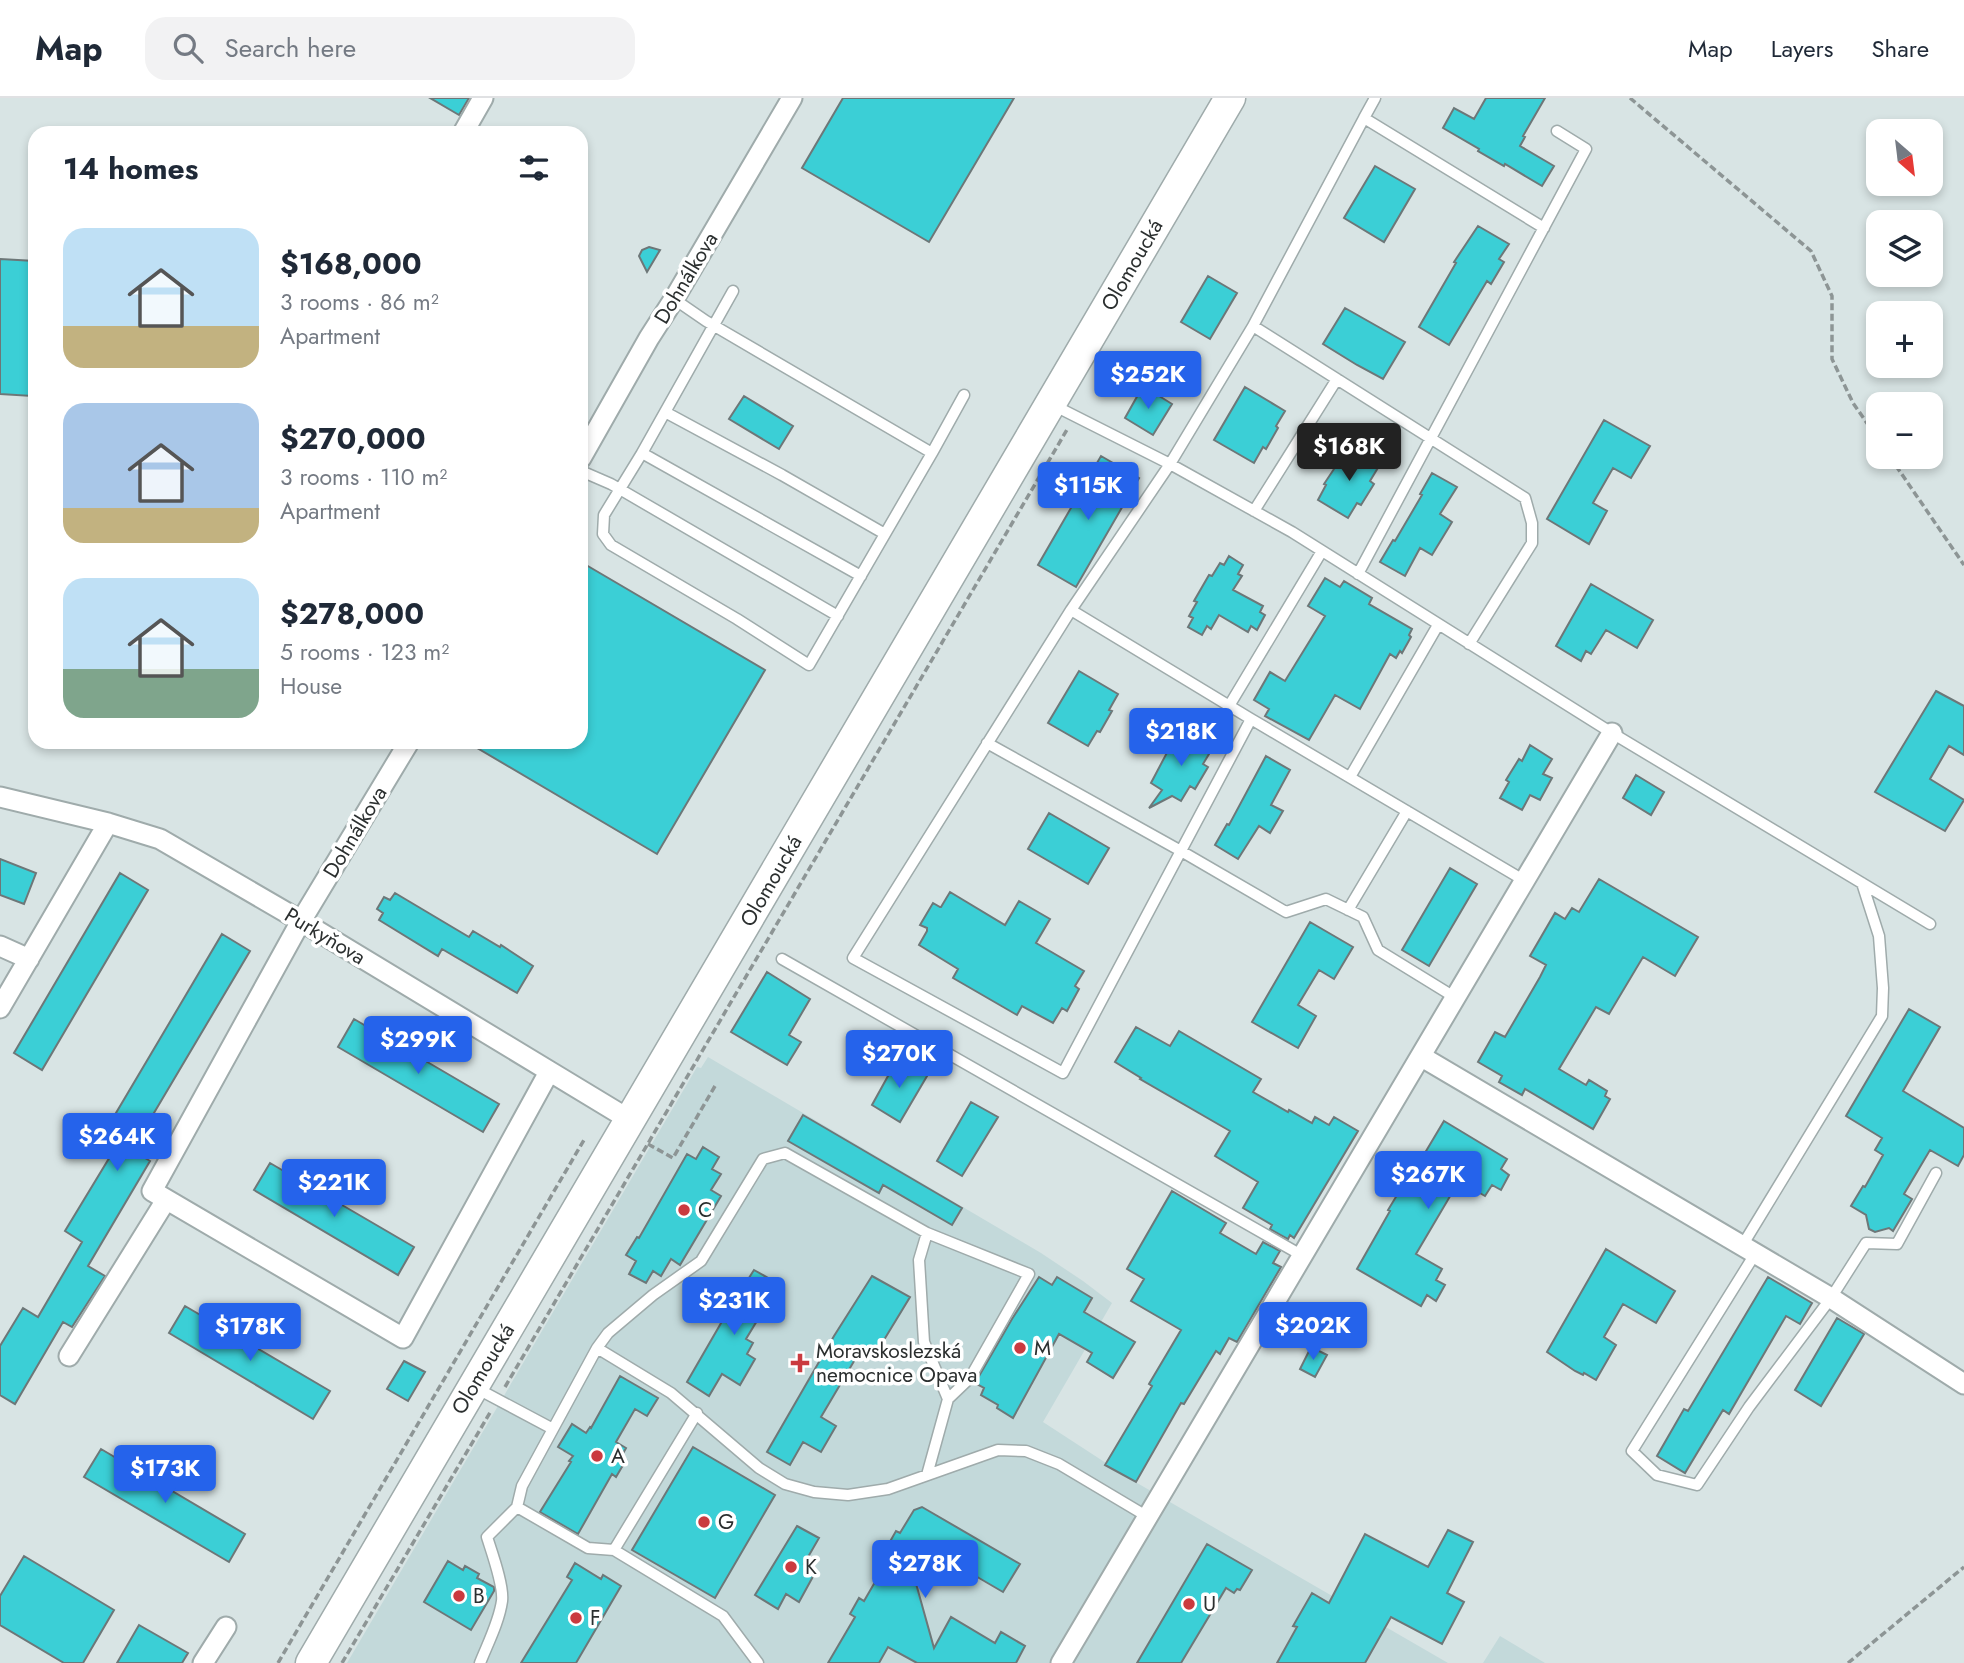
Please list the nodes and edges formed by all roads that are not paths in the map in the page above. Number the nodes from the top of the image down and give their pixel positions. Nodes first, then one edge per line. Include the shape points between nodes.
1 (483, 98) edge
2 (792, 98) edge
3 (1230, 98) edge
4 (1374, 98) edge
5 (1364, 118) junction
6 (467, 126) edge
7 (1557, 131) dead end
8 (1544, 228) junction
9 (733, 291) dead end
10 (674, 299) junction
11 (714, 326) junction
12 (1253, 326) junction
13 (1337, 379) junction
14 (964, 395) dead end
15 (1062, 410) junction
16 (665, 412) junction
17 (1431, 439) junction
18 (588, 446) edge
19 (642, 453) junction
20 (932, 453) junction
21 (1170, 464) junction
22 (588, 474) edge
23 (621, 489) junction
24 (1254, 511) junction
25 (885, 534) junction
26 (1322, 551) junction
27 (1358, 574) junction
28 (861, 576) junction
29 (1071, 610) junction
30 (838, 616) junction
31 (1438, 625) junction
32 (1469, 644) junction
33 (1229, 706) junction
34 (1251, 719) junction
35 (1612, 733) junction
36 (987, 743) junction
37 (405, 749) edge
38 (1350, 778) junction
39 (0, 797) edge
40 (1407, 811) junction
41 (108, 823) junction
42 (1181, 851) junction
43 (1525, 881) junction
44 (1862, 883) junction
45 (1348, 910) junction
46 (301, 921) junction
47 (1930, 924) dead end
48 (0, 946) edge
49 (29, 959) junction
50 (782, 959) dead end
51 (1456, 998) junction
52 (0, 1008) edge
53 (1422, 1057) junction
54 (549, 1072) junction
55 (639, 1132) junction
56 (1936, 1173) dead end
57 (166, 1200) junction
58 (927, 1233) junction
59 (1748, 1250) junction
60 (1303, 1256) junction
61 (1831, 1298) junction
62 (597, 1348) junction
63 (69, 1356) dead end
64 (1964, 1384) edge
65 (485, 1393) junction
66 (948, 1399) junction
67 (697, 1413) junction
68 (553, 1429) junction
69 (927, 1475) junction
70 (517, 1507) junction
71 (1148, 1517) junction
72 (614, 1550) junction
73 (226, 1627) dead end
74 (203, 1663) edge
75 (311, 1663) edge
76 (480, 1663) edge
77 (758, 1663) edge
78 (1061, 1663) edge

1 - 6 street
2 - 10 street, Dohnálkova
3 - 15 main road, Olomoucká
4 - 5 lane
5 - 8 lane
5 - 12 lane
7 - 8 lane via 1587,149
8 - 17 lane
9 - 11 lane
10 - 11 lane
10 - 18 street, Dohnálkova
11 - 16 lane
11 - 20 lane
12 - 13 lane
12 - 21 lane
13 - 17 lane
13 - 24 lane
14 - 20 lane
15 - 21 lane
15 - 55 main road, Olomoucká
16 - 19 lane
16 - 25 lane
17 - 27 lane
17 - 32 lane via 1525,498 1532,523 1532,543
19 - 23 lane
19 - 28 lane
20 - 25 lane
21 - 24 lane
21 - 29 lane
22 - 23 lane
23 - 30 lane
23 - 30 lane via 604,515 603,534 611,545 809,665
24 - 26 lane
25 - 28 lane
26 - 27 lane
26 - 33 lane
27 - 31 lane
28 - 30 lane
29 - 33 lane
29 - 36 lane
31 - 32 lane
31 - 38 lane
32 - 35 lane
33 - 34 lane
34 - 38 lane
34 - 42 lane
35 - 43 street
35 - 44 lane
36 - 42 lane
36 - 42 lane via 853,958 1063,1073
37 - 46 street, Dohnálkova
38 - 40 lane
39 - 41 street, Purkyňova
40 - 43 lane
40 - 45 lane
41 - 46 street, Purkyňova via 160,839
41 - 49 street
42 - 45 lane via 1286,912 1326,899
43 - 51 street
44 - 47 lane
44 - 59 lane via 1879,936 1882,1016
45 - 51 lane via 1363,917 1378,950
46 - 54 street, Purkyňova
46 - 57 street via 152,1191
48 - 49 street
49 - 52 street
50 - 60 lane
51 - 53 street
53 - 59 street
53 - 60 street
54 - 55 street, Purkyňova
54 - 57 street via 402,1338
55 - 65 main road, Olomoucká
56 - 61 lane via 1897,1244 1866,1243
57 - 63 street
58 - 62 lane via 785,1153 763,1159 701,1261 653,1294
58 - 66 lane via 919,1260 924,1342
58 - 66 lane via 1029,1275 970,1378
59 - 61 street
59 - 61 lane via 1632,1451 1657,1475 1697,1485
60 - 71 street
61 - 64 street
62 - 67 lane
62 - 68 lane
65 - 68 lane
65 - 75 main road, Olomoucká
66 - 69 lane
67 - 69 lane via 759,1468 785,1484 814,1492 888,1489
67 - 72 lane
68 - 70 lane via 522,1486
69 - 71 lane via 998,1450 1026,1451 1059,1464
70 - 72 lane via 588,1548
70 - 76 lane via 487,1537 502,1599
71 - 78 street
72 - 77 lane via 723,1616
73 - 74 street

